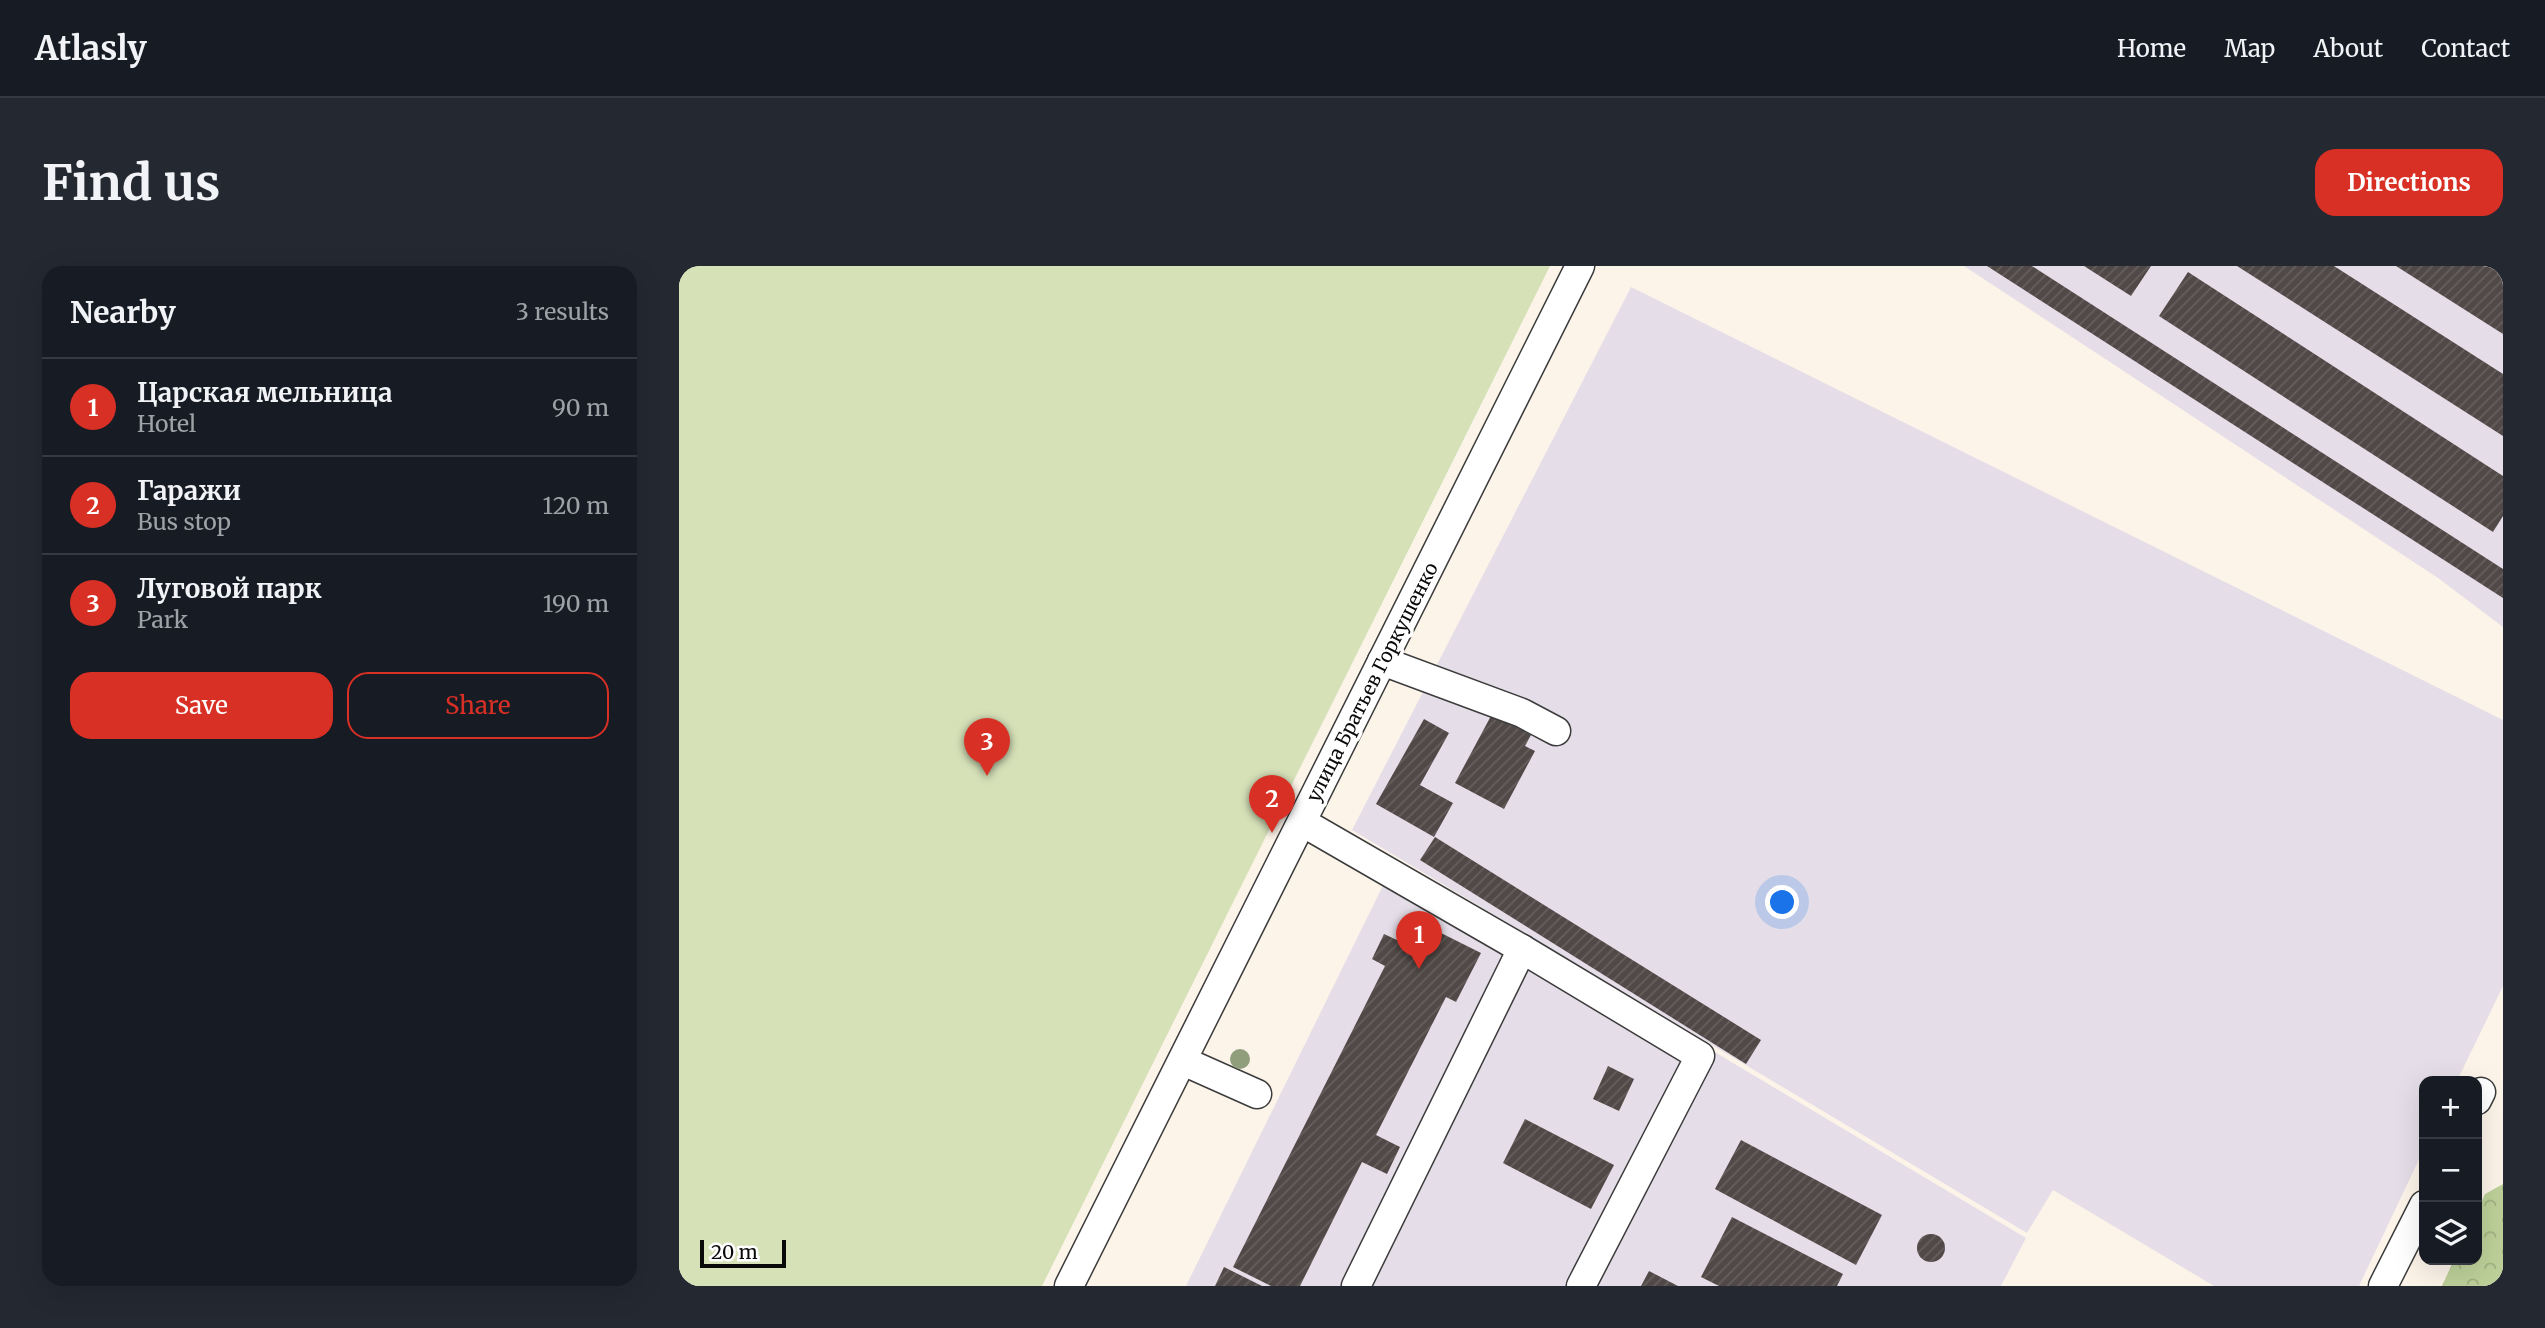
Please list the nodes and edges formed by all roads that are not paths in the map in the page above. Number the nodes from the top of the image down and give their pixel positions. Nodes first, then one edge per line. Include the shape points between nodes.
1 (1580, 266) edge
2 (1382, 661) junction
3 (1556, 731) dead end
4 (1302, 822) junction
5 (1522, 948) junction
6 (1182, 1061) junction
7 (1257, 1094) dead end
8 (2419, 1215) edge
9 (1069, 1286) edge
10 (1356, 1286) edge
11 (1581, 1286) edge
12 (2383, 1286) edge

1 - 2 street, улица Братьев Горкушенко
2 - 3 street via 1522,713
2 - 4 street, улица Братьев Горкушенко
4 - 5 street
4 - 6 street, улица Братьев Горкушенко
5 - 10 street
5 - 11 street via 1700,1056
6 - 7 street
6 - 9 street, улица Братьев Горкушенко
8 - 12 street

